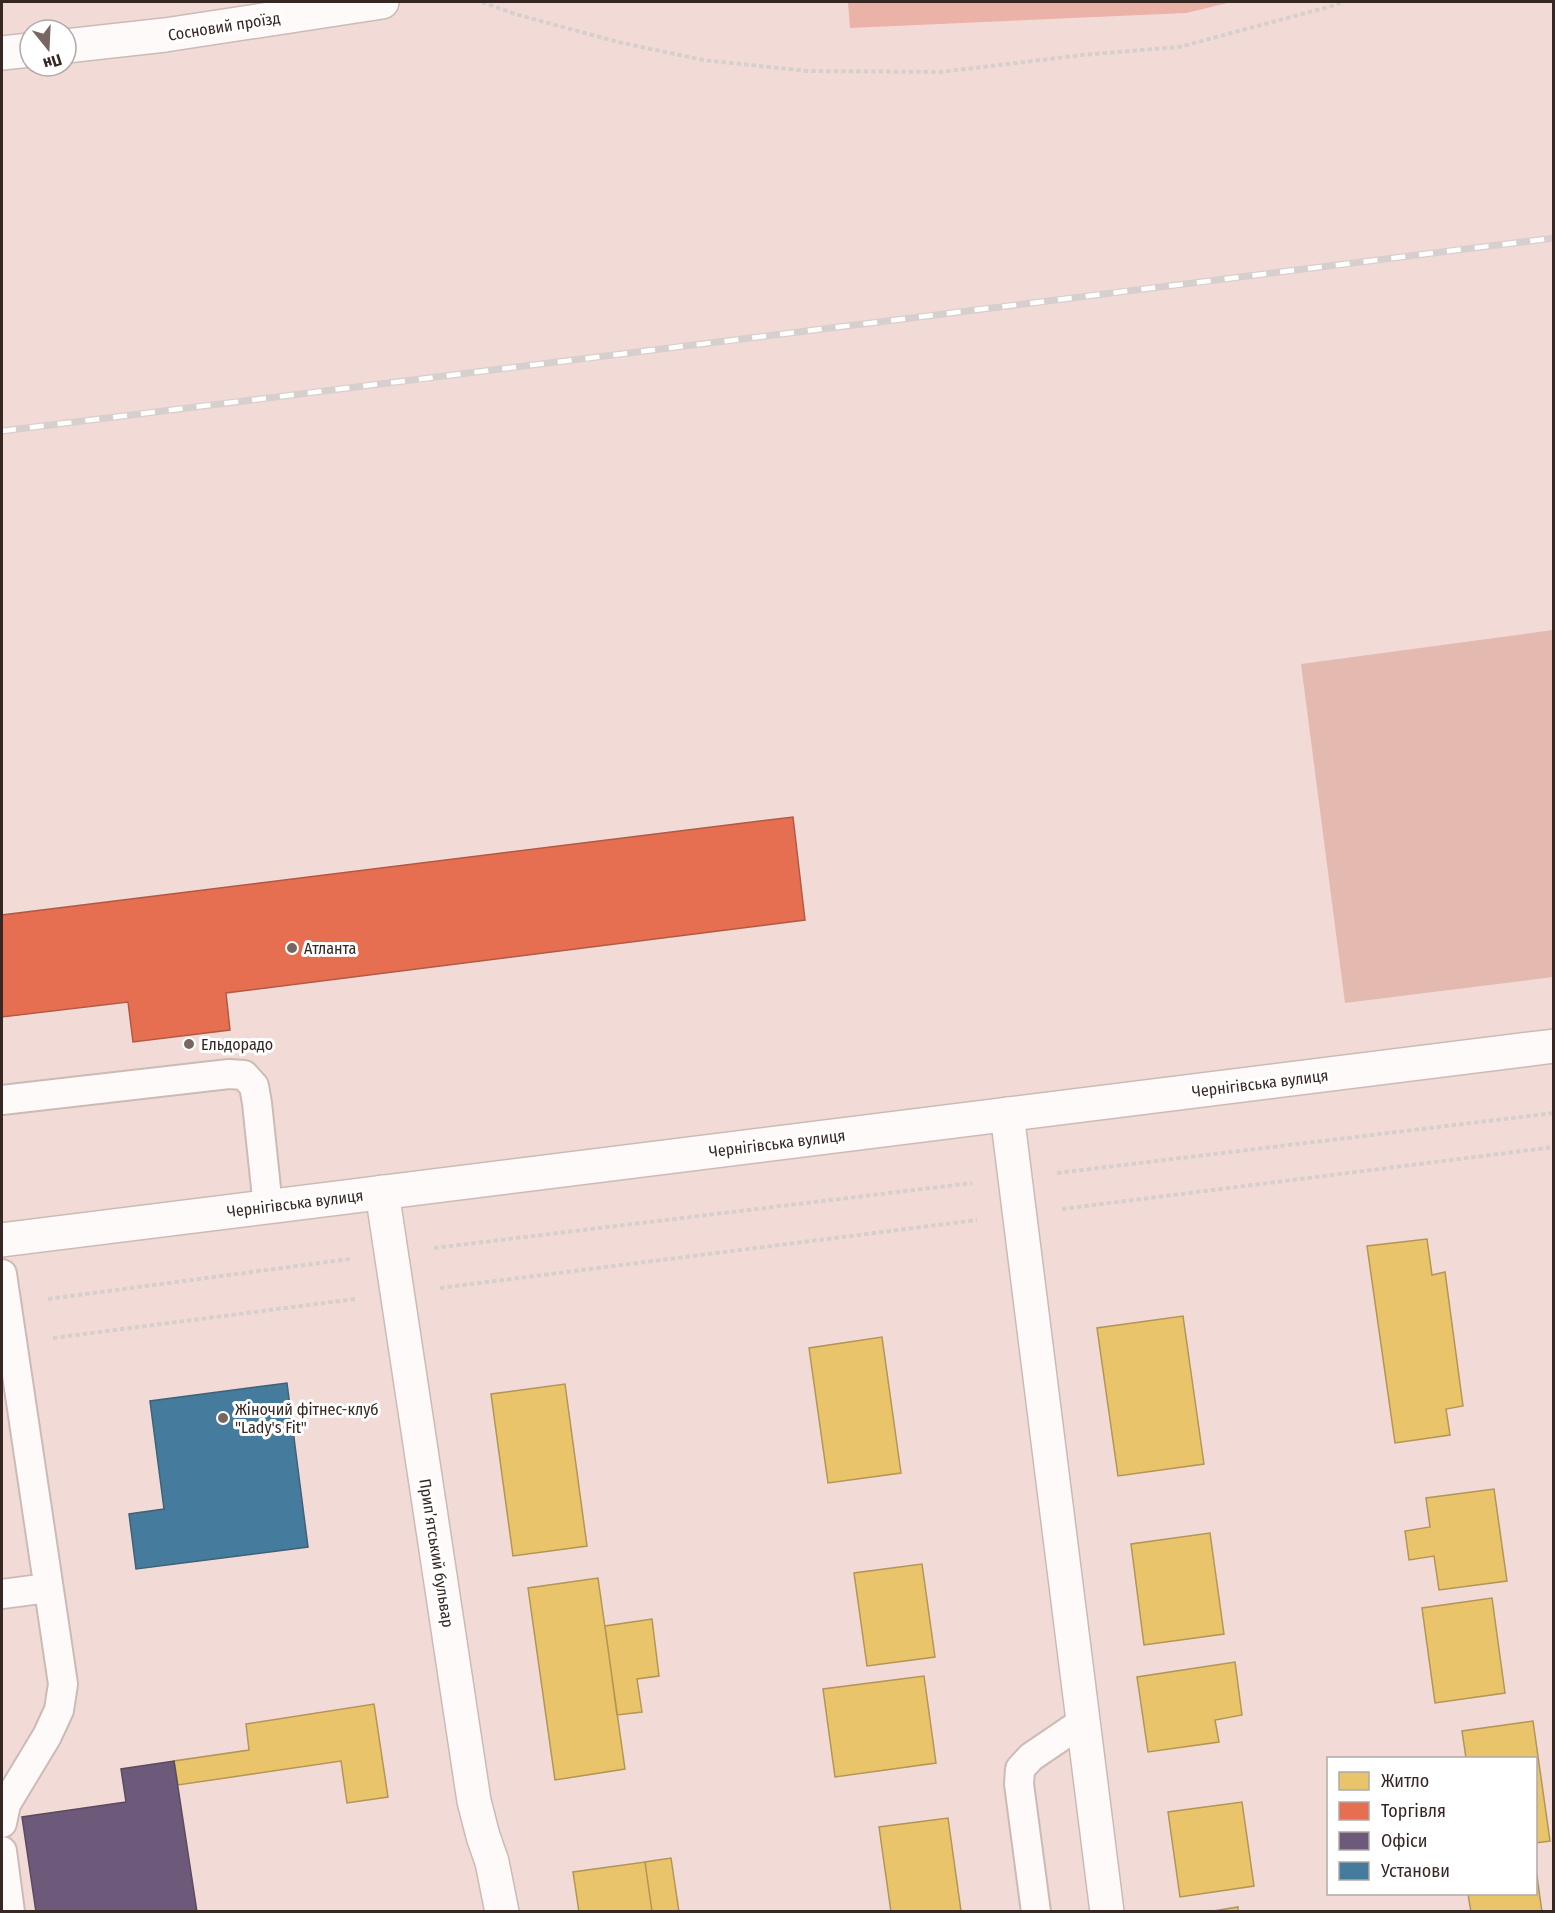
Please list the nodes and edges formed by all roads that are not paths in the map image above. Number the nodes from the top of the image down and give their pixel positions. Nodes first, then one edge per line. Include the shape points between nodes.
1 (382, 2) edge
2 (78, 45) edge
3 (18, 51) edge
4 (2, 53) edge
5 (1553, 1050) edge
6 (2, 1100) edge
7 (1007, 1114) junction
8 (382, 1192) junction
9 (268, 1207) junction
10 (2, 1240) edge
11 (2, 1274) edge
12 (48, 1588) junction
13 (2, 1594) edge
14 (1084, 1721) junction
15 (2, 1823) edge
16 (2, 1851) edge
17 (10, 1911) edge
18 (502, 1911) edge
19 (1036, 1911) edge
20 (1107, 1911) edge

1 - 2 street, Сосновий проїзд
3 - 4 street
5 - 7 street, Чернігівська вулиця
6 - 9 lane via 244,1075 254,1086
7 - 8 street, Чернігівська вулиця
7 - 14 street
8 - 9 street, Чернігівська вулиця
8 - 18 street, Припʼятський бульвар via 474,1801
9 - 10 street, Чернігівська вулиця
11 - 12 lane
12 - 13 lane
12 - 15 lane via 63,1683 59,1710 6,1804
14 - 19 lane via 1020,1769
14 - 20 street
16 - 17 lane

